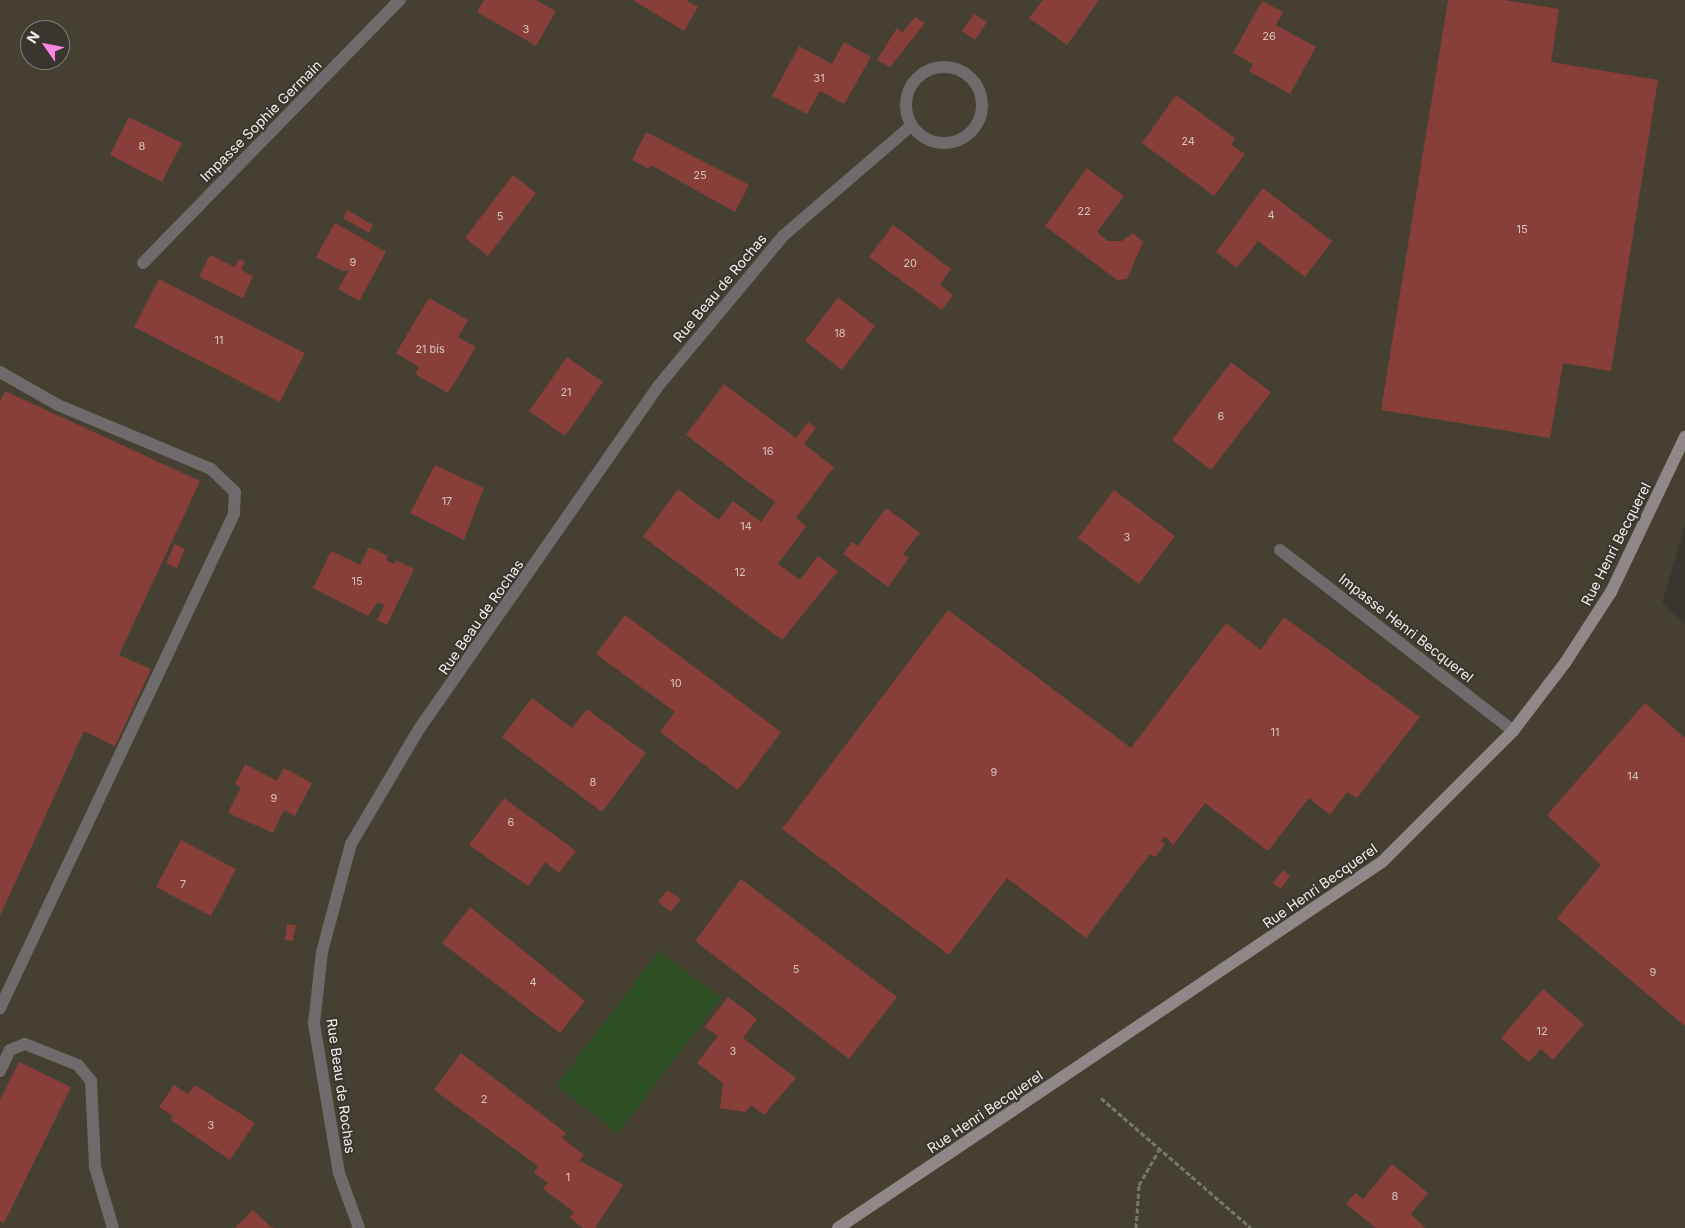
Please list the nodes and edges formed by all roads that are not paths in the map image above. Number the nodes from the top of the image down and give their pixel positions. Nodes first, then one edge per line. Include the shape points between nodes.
1 (400, 0) edge
2 (911, 126) junction
3 (143, 263) dead end
4 (0, 372) edge
5 (1685, 437) edge
6 (1280, 550) dead end
7 (1513, 731) junction
8 (0, 1008) edge
9 (0, 1070) edge
10 (113, 1228) edge
11 (359, 1228) edge
12 (838, 1228) edge

1 - 3 street, Impasse Sophie Germain
2 - 2 street via 906,114 908,95 927,70 952,68 974,80 983,103 979,122 967,137 943,144 919,135
2 - 11 street, Rue Beau de Rochas via 783,236 658,385 419,729 351,844 322,952 314,1023 340,1173
4 - 8 street via 58,405 211,469 235,492 234,514
5 - 7 street, Rue Henri Becquerel via 1611,592 1566,663
6 - 7 street, Impasse Henri Becquerel
7 - 12 street, Rue Henri Becquerel via 1382,862
9 - 10 street via 10,1050 25,1044 78,1065 91,1081 95,1167

